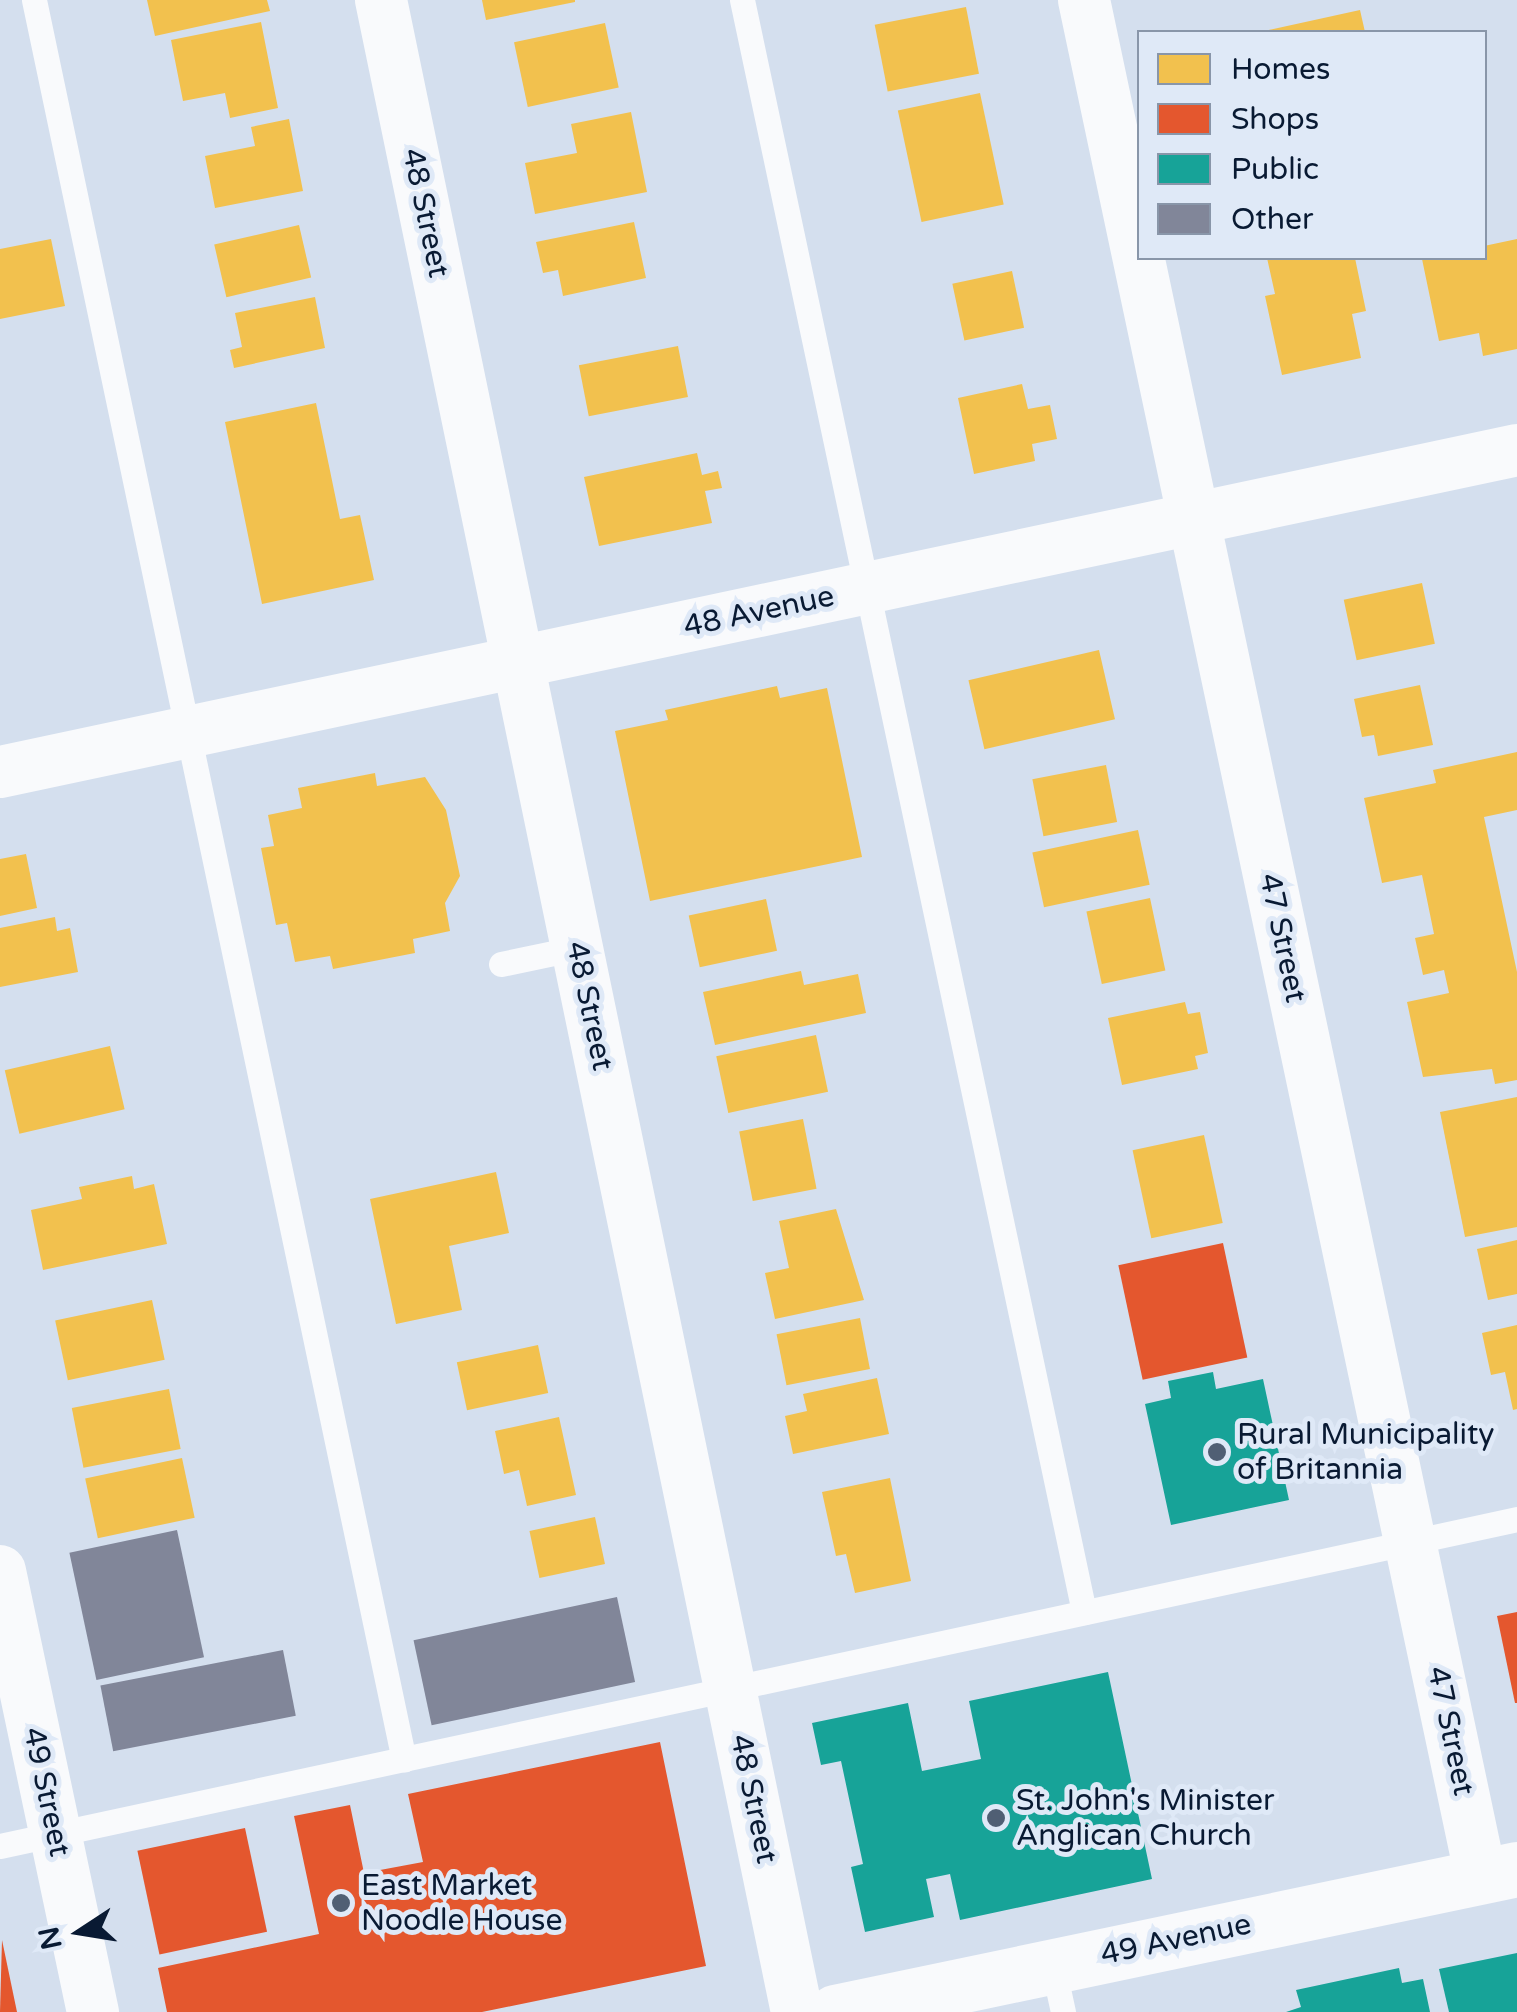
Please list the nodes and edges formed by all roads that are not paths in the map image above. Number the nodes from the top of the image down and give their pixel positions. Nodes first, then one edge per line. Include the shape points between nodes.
1 (34, 0) edge
2 (380, 0) edge
3 (742, 0) edge
4 (1084, 0) edge
5 (1137, 253) edge
6 (1138, 260) edge
7 (1517, 450) edge
8 (1193, 520) junction
9 (867, 589) junction
10 (518, 662) junction
11 (188, 732) junction
12 (0, 772) edge
13 (577, 948) junction
14 (501, 964) dead end
15 (1517, 1519) edge
16 (1410, 1541) junction
17 (0, 1571) edge
18 (1084, 1612) junction
19 (730, 1688) junction
20 (404, 1760) junction
21 (55, 1835) junction
22 (0, 1846) edge
23 (1499, 1873) edge
24 (1058, 1989) edge
25 (93, 2012) edge
26 (797, 2012) edge
27 (836, 2012) edge

1 - 11 lane
2 - 10 street, 48 Street
3 - 9 lane
4 - 5 street, 47 Street
6 - 8 street, 47 Street
7 - 8 street, 48 Avenue
8 - 9 street, 48 Avenue
8 - 16 street, 47 Street
9 - 10 street, 48 Avenue
9 - 18 lane
10 - 11 street, 48 Avenue
10 - 13 street, 48 Street
11 - 12 street, 48 Avenue
11 - 20 lane
13 - 14 lane
13 - 19 street, 48 Street
15 - 16 lane
16 - 18 lane
16 - 23 street, 47 Street
17 - 21 street, 49 Street
18 - 19 lane
19 - 20 lane
19 - 26 street, 48 Street
20 - 21 lane
21 - 22 lane
21 - 25 street, 49 Street
23 - 24 street, 49 Avenue
24 - 27 street, 49 Avenue

